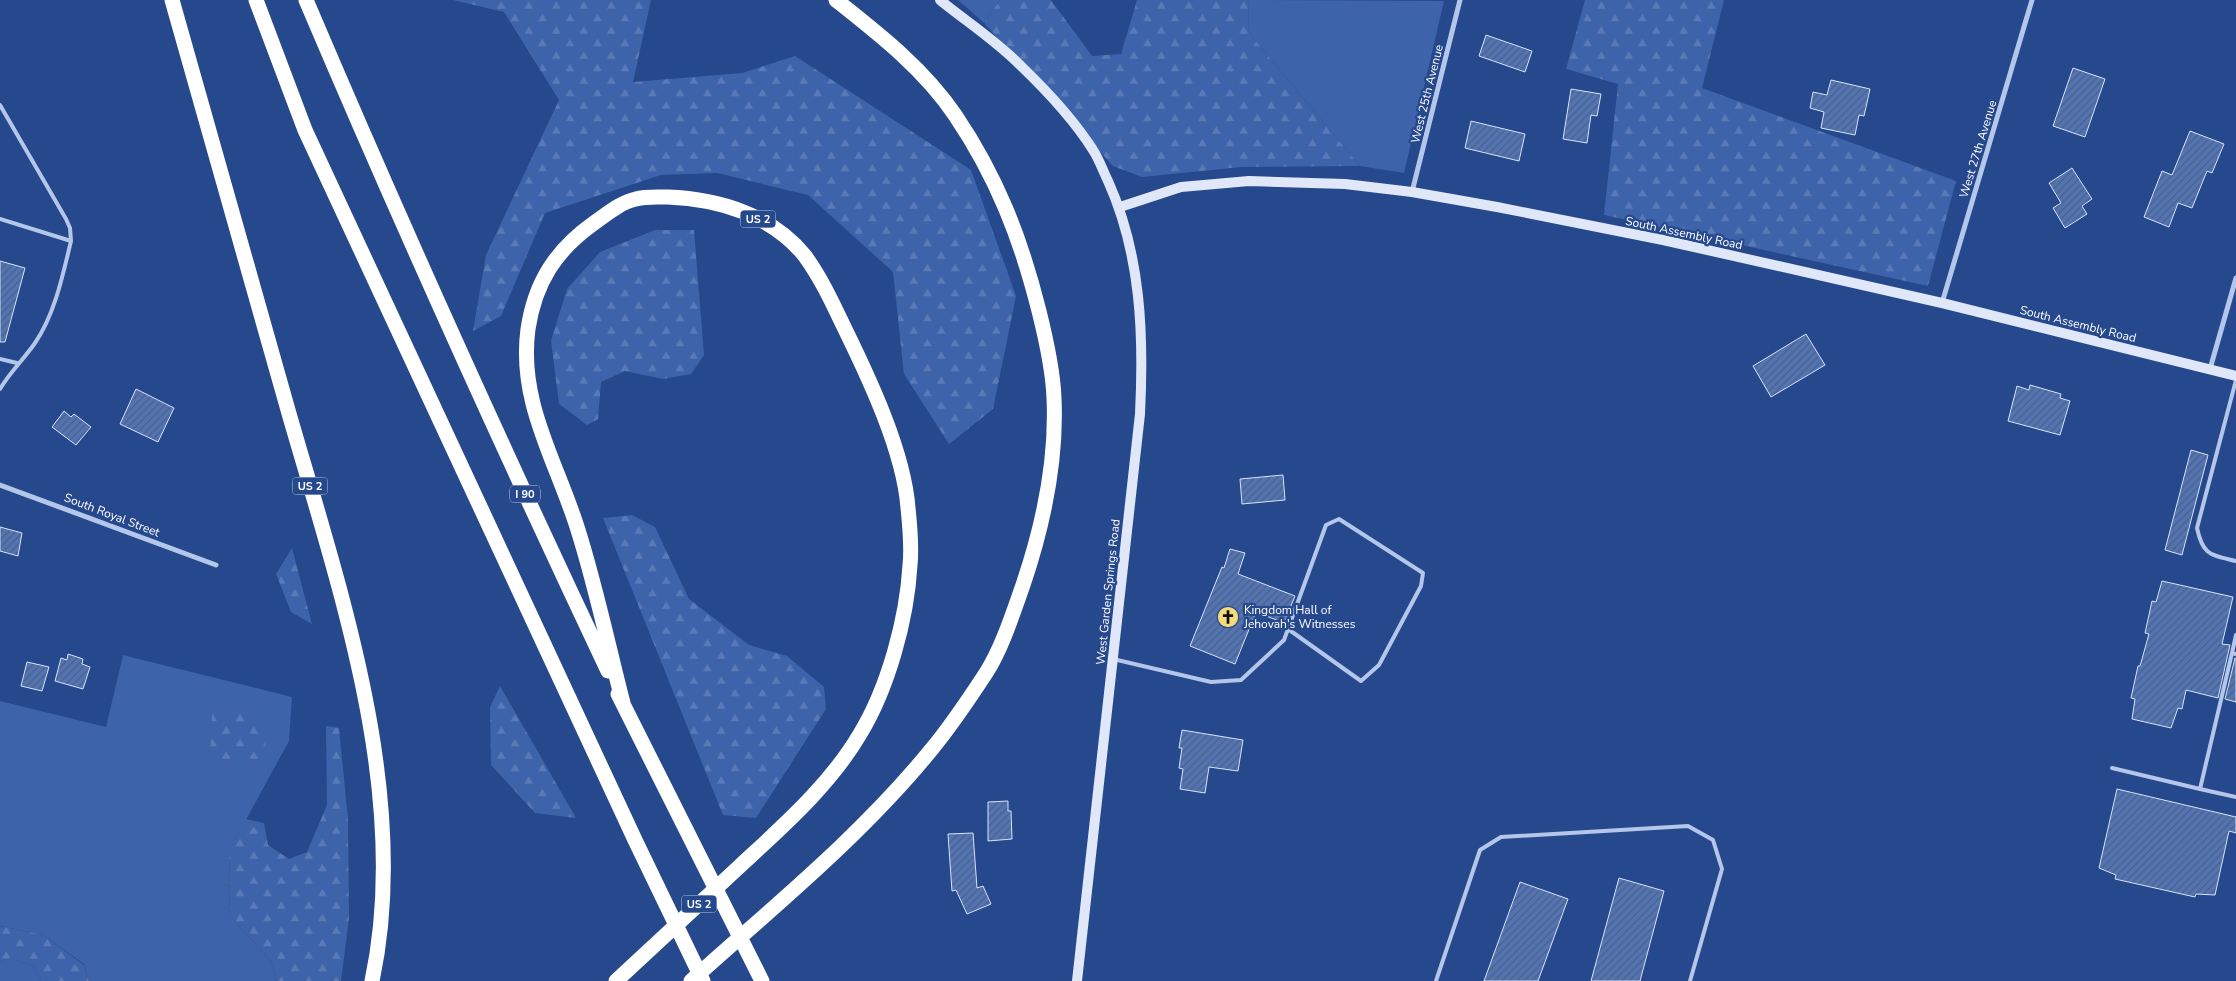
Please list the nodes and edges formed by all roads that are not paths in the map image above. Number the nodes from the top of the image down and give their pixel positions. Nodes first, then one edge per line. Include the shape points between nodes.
1 (172, 0) edge
2 (256, 0) edge
3 (306, 0) edge
4 (836, 0) edge
5 (940, 0) edge
6 (1460, 0) edge
7 (2032, 0) edge
8 (0, 105) edge
9 (1412, 192) junction
10 (1120, 207) junction
11 (0, 219) edge
12 (71, 240) junction
13 (2236, 278) edge
14 (1942, 303) junction
15 (0, 359) edge
16 (17, 363) junction
17 (2210, 369) junction
18 (2236, 376) edge
19 (2236, 380) edge
20 (0, 389) edge
21 (0, 484) edge
22 (2236, 561) edge
23 (216, 565) dead end
24 (1288, 629) junction
25 (2236, 636) edge
26 (2234, 654) edge
27 (1113, 659) junction
28 (623, 703) junction
29 (2112, 768) dead end
30 (2200, 789) junction
31 (2236, 797) edge
32 (372, 981) edge
33 (616, 981) edge
34 (691, 981) edge
35 (704, 981) edge
36 (762, 981) edge
37 (1077, 981) edge
38 (1436, 981) edge
39 (1690, 981) edge

1 - 32 highway, US 2 via 350,627 373,737 383,842 380,944
2 - 35 highway via 305,130
3 - 28 highway, I 90 via 389,194
4 - 34 highway via 886,39 954,113 986,165 1011,217 1046,342 1054,398 1050,470 1039,538 1015,608 988,670 932,749 883,804
5 - 10 street, West Garden Springs Road via 1021,65 1065,112 1094,151
6 - 9 street, West 25th Avenue
7 - 14 street, West 27th Avenue
8 - 12 lane via 66,220
9 - 10 street, South Assembly Road via 1337,184 1248,181 1181,187
9 - 14 street, South Assembly Road via 1664,240
10 - 27 street, West Garden Springs Road via 1132,252 1143,362
11 - 12 lane
12 - 16 lane via 48,319 35,343
13 - 17 street
14 - 17 street, South Assembly Road
15 - 16 lane
16 - 20 lane
17 - 18 street, South Assembly Road
19 - 22 lane via 2197,528 2201,545 2213,555
21 - 23 street, South Royal Street
24 - 24 lane via 1326,525 1339,519 1423,573 1421,586 1379,665 1361,681
24 - 27 lane via 1284,640 1240,680 1211,682
25 - 26 lane
26 - 30 lane
27 - 37 street, West Garden Springs Road
28 - 33 highway, US 2 via 578,530 534,412 527,382 529,327 547,269 587,228 612,210 635,199 661,197 712,202 751,215 782,234 804,254 824,285 864,369 896,451 908,504 910,565 902,620 886,678 860,734 827,780 782,827
28 - 36 highway, I 90
29 - 30 lane
30 - 31 lane
38 - 39 lane via 1480,850 1501,837 1688,826 1713,840 1722,869

